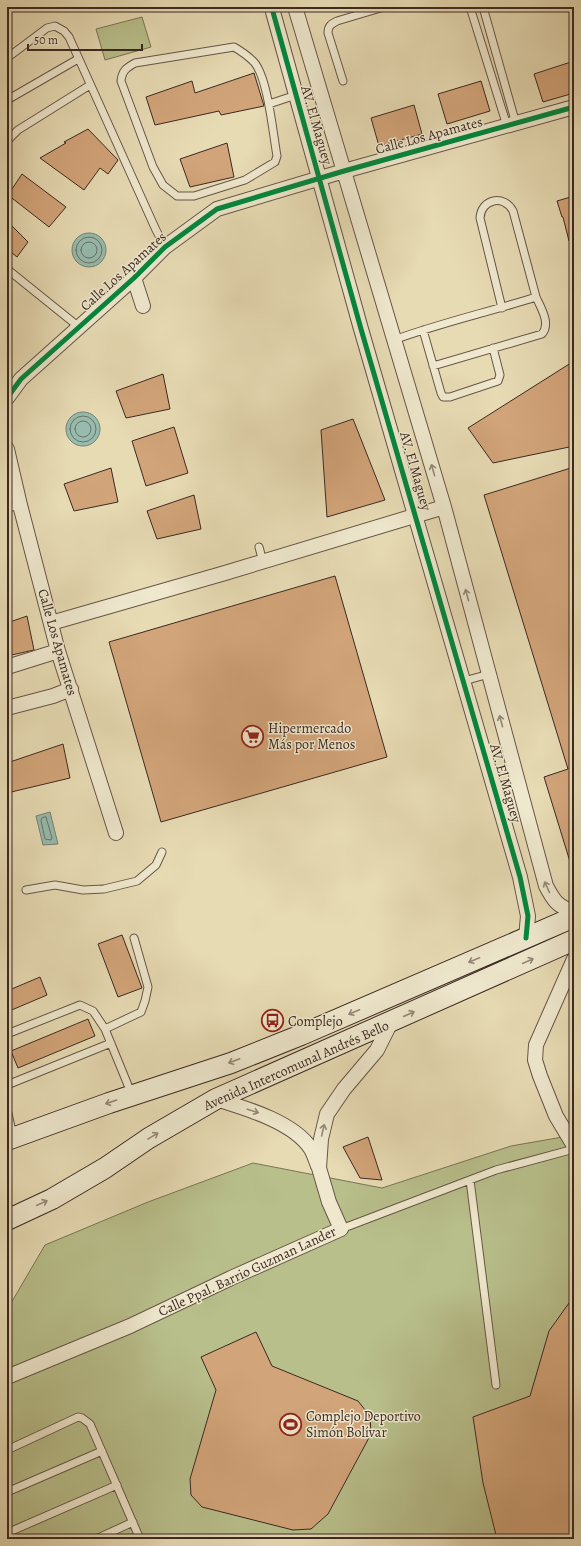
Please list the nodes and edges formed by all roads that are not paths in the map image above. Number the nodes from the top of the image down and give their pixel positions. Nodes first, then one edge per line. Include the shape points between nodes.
1 (295, 7) edge
2 (384, 7) edge
3 (470, 7) edge
4 (483, 7) edge
5 (273, 10) edge
6 (7, 58) edge
7 (78, 59) junction
8 (343, 81) dead end
9 (90, 85) junction
10 (296, 95) junction
11 (7, 100) edge
12 (269, 104) junction
13 (574, 108) edge
14 (512, 126) junction
15 (7, 141) edge
16 (344, 171) junction
17 (320, 178) junction
18 (165, 247) junction
19 (7, 269) edge
20 (134, 278) junction
21 (536, 297) junction
22 (143, 306) dead end
23 (502, 308) junction
24 (79, 327) junction
25 (423, 330) junction
26 (394, 340) junction
27 (493, 348) junction
28 (433, 366) junction
29 (7, 398) edge
30 (7, 449) edge
31 (13, 506) edge
32 (444, 506) junction
33 (416, 515) junction
34 (259, 547) dead end
35 (263, 562) junction
36 (51, 623) junction
37 (58, 651) junction
38 (7, 667) edge
39 (489, 674) junction
40 (464, 681) junction
41 (71, 689) junction
42 (7, 708) edge
43 (116, 833) dead end
44 (162, 852) dead end
45 (26, 890) dead end
46 (574, 912) edge
47 (574, 917) edge
48 (134, 938) dead end
49 (526, 938) junction
50 (574, 940) edge
51 (574, 958) edge
52 (390, 1022) junction
53 (105, 1029) junction
54 (7, 1034) edge
55 (111, 1044) junction
56 (7, 1085) edge
57 (132, 1095) junction
58 (216, 1099) junction
59 (7, 1109) edge
60 (10, 1139) edge
61 (574, 1148) edge
62 (319, 1168) junction
63 (470, 1180) junction
64 (7, 1220) edge
65 (341, 1229) junction
66 (7, 1377) edge
67 (496, 1385) dead end
68 (7, 1450) edge
69 (102, 1451) junction
70 (117, 1485) junction
71 (7, 1492) edge
72 (133, 1522) junction
73 (7, 1533) edge
74 (96, 1539) edge
75 (140, 1539) edge

1 - 16 street, AV. El Maguey
2 - 8 lane via 337,21 328,28
3 - 14 lane
4 - 14 lane
5 - 10 street, AV. El Maguey
6 - 7 lane via 47,28 55,26 64,30
7 - 9 lane
7 - 11 lane
9 - 15 lane via 18,130
9 - 18 lane
10 - 12 lane
10 - 17 street, AV. El Maguey
12 - 12 lane via 277,156 275,162 245,180 194,196 177,196 163,185 153,167 121,81 122,72 135,63 234,47 255,63 261,74
13 - 14 street, Calle Los Apamates
14 - 16 street, Calle Los Apamates
16 - 17 street, Calle Los Apamates
16 - 26 street, AV. El Maguey
17 - 18 street, Calle Los Apamates via 217,209
17 - 33 street, AV. El Maguey
18 - 20 street, Calle Los Apamates
19 - 24 lane
20 - 22 street
20 - 24 street, Calle Los Apamates
21 - 23 lane
21 - 23 lane via 513,211 510,205 497,200 485,205 480,211 480,218
21 - 27 lane via 546,320 542,334
23 - 25 lane
24 - 29 street, Calle Los Apamates via 21,379
25 - 26 lane
25 - 28 lane
32 -> 26 street, AV. El Maguey
27 - 28 lane
27 - 28 lane via 500,375 498,381 450,397 443,397
30 - 31 street, Calle Los Apamates
31 - 36 street, Calle Los Apamates
32 - 33 street
39 -> 32 street, AV. El Maguey
33 - 35 street
33 - 40 street, AV. El Maguey
34 - 35 lane
35 - 36 street via 222,568
36 - 37 street, Calle Los Apamates
37 - 38 street
37 - 41 street, Calle Los Apamates
39 - 40 lane
46 -> 39 street, AV. El Maguey via 562,907 553,899 546,886
40 - 49 street, AV. El Maguey via 520,877 528,916
41 - 42 street
41 - 43 street, Calle Los Apamates
44 - 45 lane via 156,865 137,881 104,889 83,890 55,885
47 - 49 main road, Avenida Intercomunal Andrés Bello
48 - 53 lane via 148,987 145,1001 140,1012
49 -> 57 main road, Avenida Intercomunal Andrés Bello via 302,1035
52 -> 50 main road, Avenida Intercomunal Andrés Bello
51 - 61 street via 536,1045 535,1060 556,1116
52 - 58 main road, Avenida Intercomunal Andrés Bello
62 -> 52 street, Calle Ppal. Barrio Guzman Lander via 321,1139 327,1114 344,1089 378,1050
53 - 54 lane via 93,1011 80,1005
53 - 55 lane
55 - 56 lane
55 - 57 lane
57 -> 60 main road, Avenida Intercomunal Andrés Bello
58 -> 62 street via 260,1113 295,1132 310,1149
64 -> 58 main road, Avenida Intercomunal Andrés Bello via 52,1199 92,1176 149,1138
59 - 60 lane
61 - 63 lane
62 - 65 street, Calle Ppal. Barrio Guzman Lander via 329,1202
63 - 65 lane
63 - 67 lane
65 - 66 street, Calle Ppal. Barrio Guzman Lander via 130,1326
68 - 69 lane via 78,1417 90,1424
69 - 70 lane
69 - 71 lane
70 - 72 lane
70 - 73 lane
72 - 74 lane
72 - 75 lane

